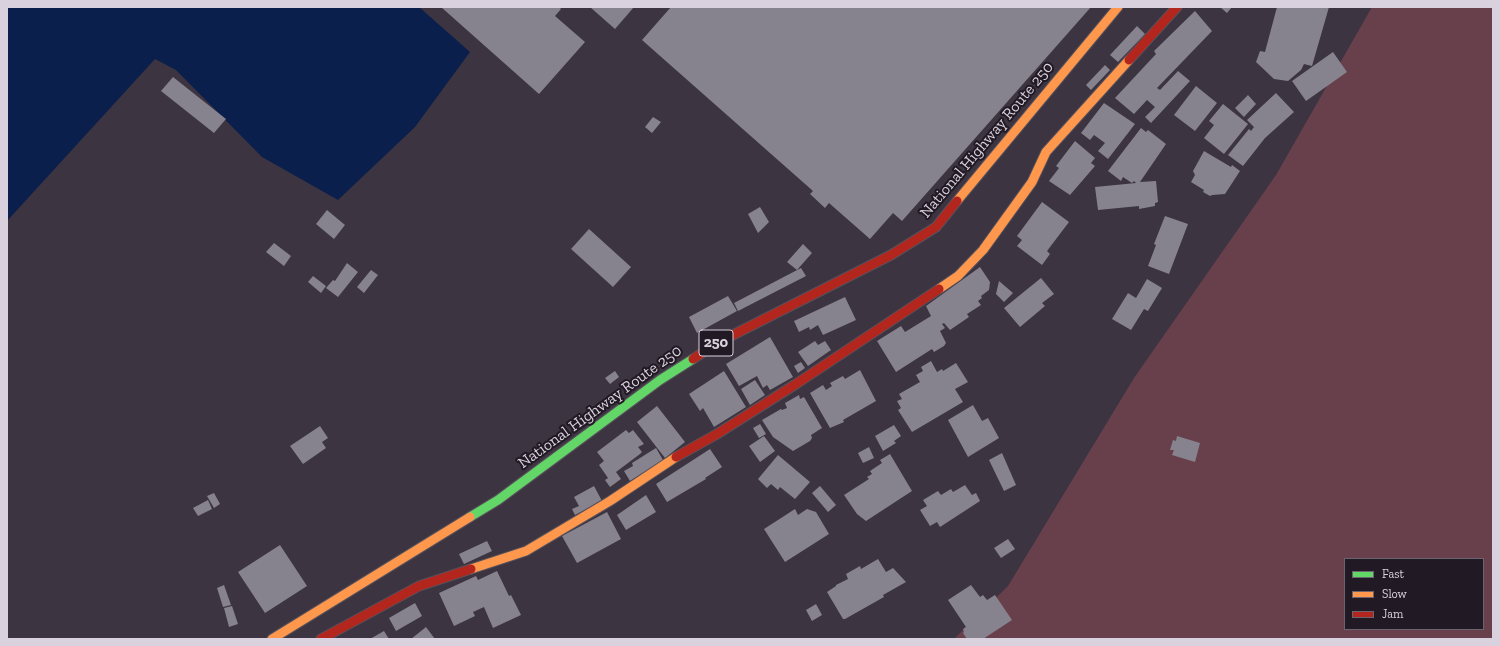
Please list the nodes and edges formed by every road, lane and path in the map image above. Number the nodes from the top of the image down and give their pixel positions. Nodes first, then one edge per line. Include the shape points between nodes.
1 (1118, 7) edge
2 (1177, 7) edge
3 (272, 639) edge
4 (321, 639) edge

1 - 3 main road, National Highway Route 250 / 250 via 936,227 891,255 717,343 660,380 498,500
2 - 4 main road via 1046,152 1032,182 1010,214 983,250 958,276 796,384 610,501 526,550 419,586

